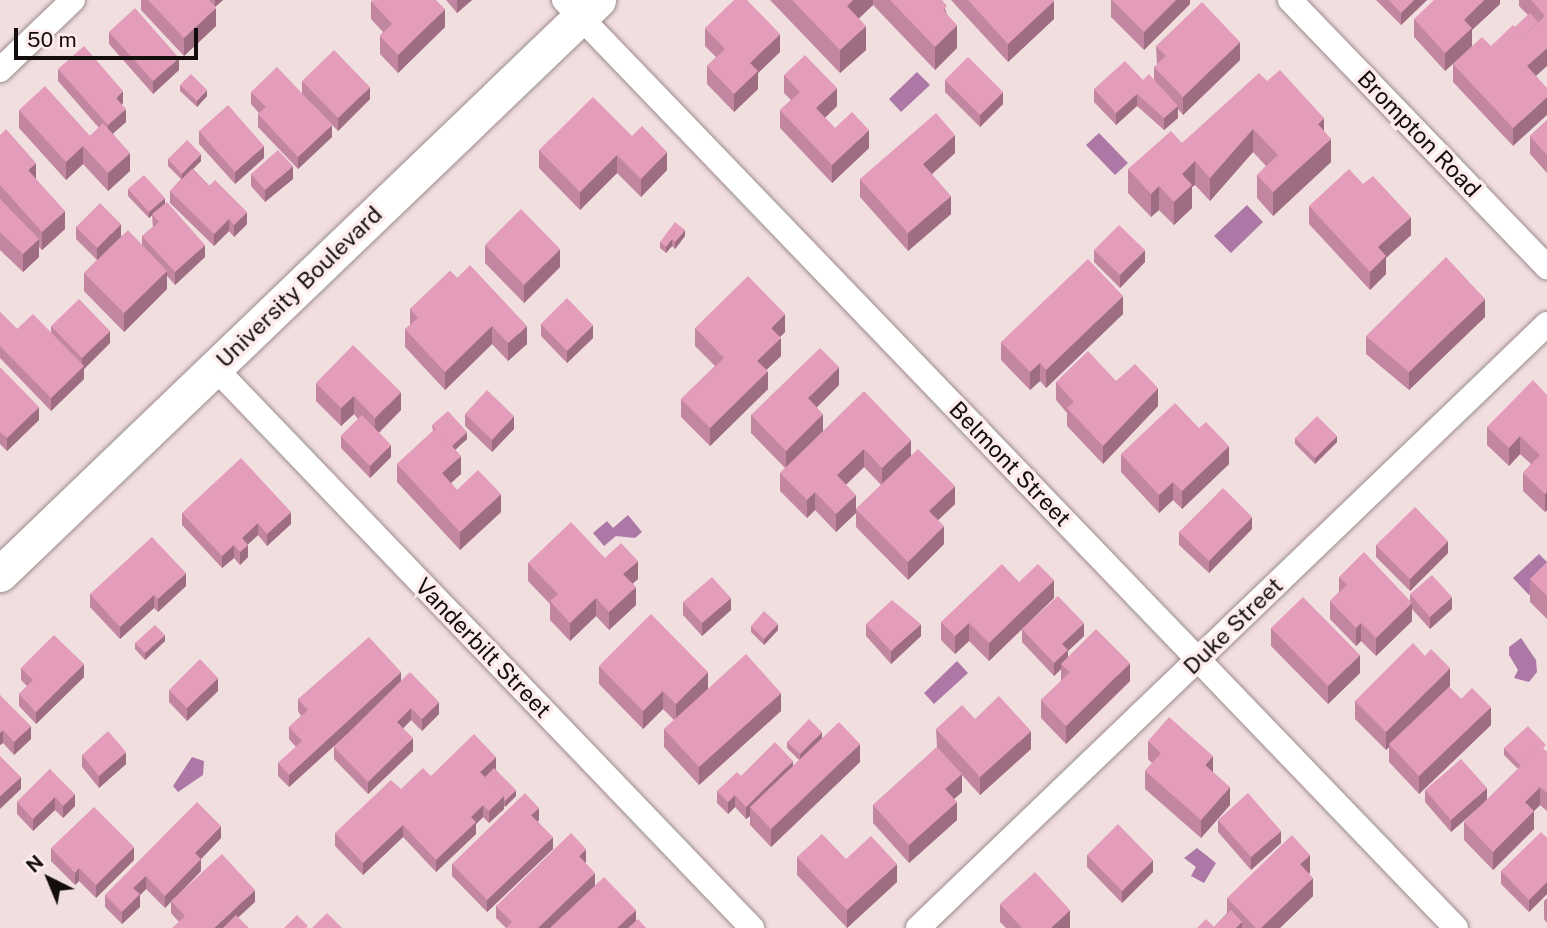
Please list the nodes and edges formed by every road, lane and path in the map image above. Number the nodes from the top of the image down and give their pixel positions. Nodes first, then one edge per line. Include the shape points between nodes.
1 (73, 0) edge
2 (1290, 0) edge
3 (581, 6) edge
4 (0, 70) edge
5 (1547, 267) edge
6 (1547, 324) edge
7 (215, 368) junction
8 (0, 574) edge
9 (1198, 660) junction
10 (752, 928) edge
11 (918, 928) edge
12 (1455, 928) edge

1 - 4 street
2 - 5 street, Brompton Road
3 - 7 main road, University Boulevard
3 - 9 street, Belmont Street
6 - 9 street, Duke Street
7 - 8 main road, University Boulevard
7 - 10 street, Vanderbilt Street
9 - 11 street, Duke Street
9 - 12 street, Belmont Street

